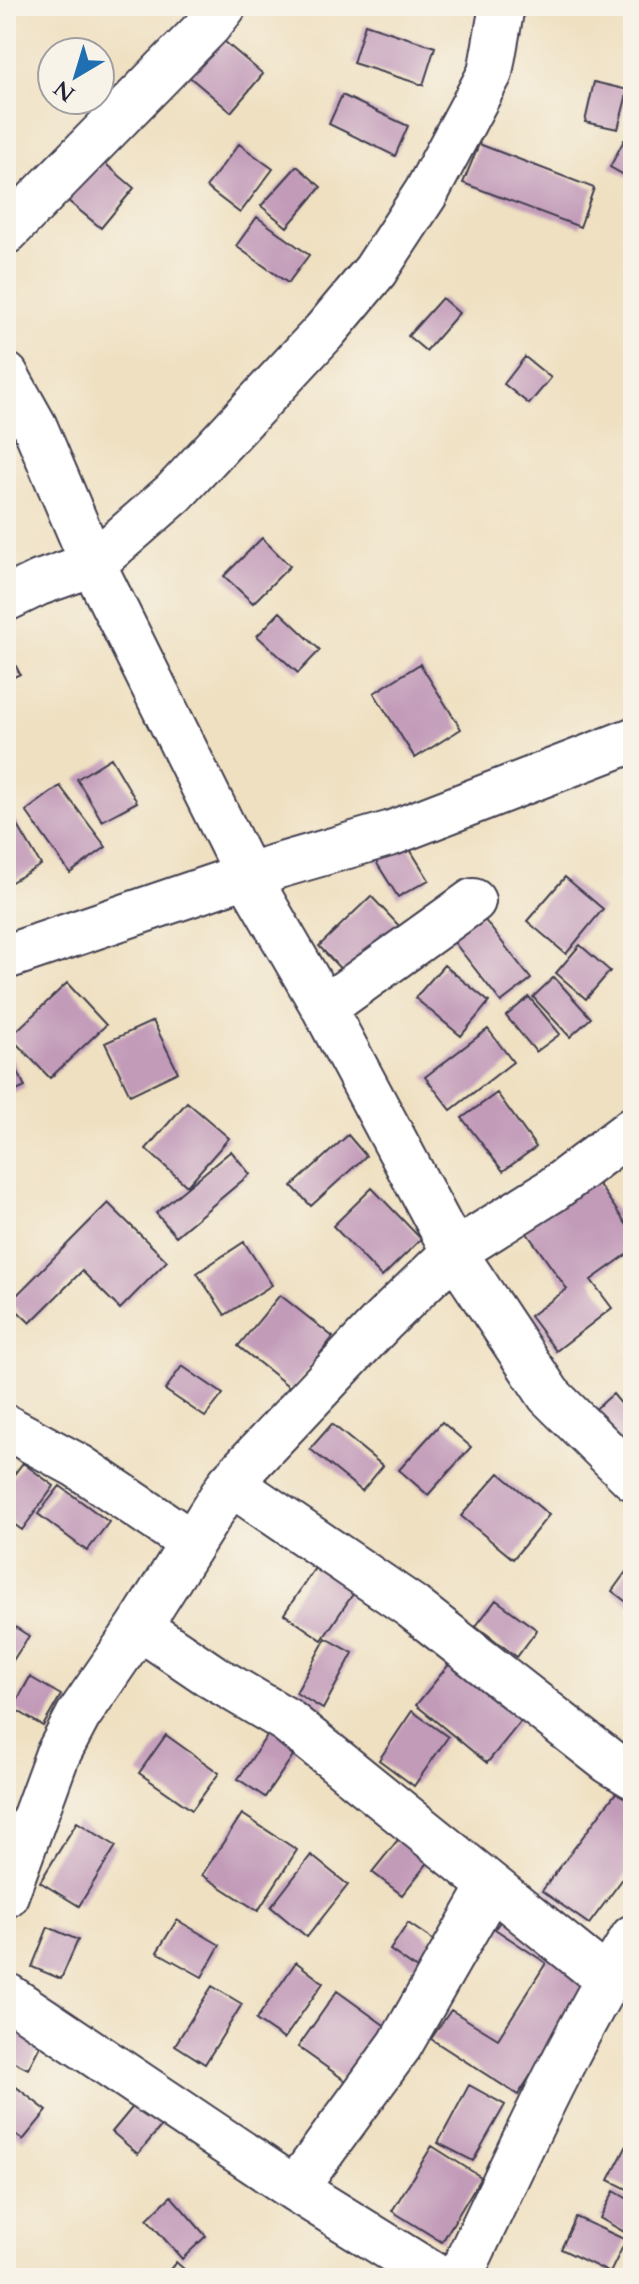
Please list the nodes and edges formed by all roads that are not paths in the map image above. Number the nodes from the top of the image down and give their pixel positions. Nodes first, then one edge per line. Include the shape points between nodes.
1 (224, 6) edge
2 (502, 6) edge
3 (6, 232) edge
4 (6, 375) edge
5 (93, 564) junction
6 (6, 599) edge
7 (633, 740) edge
8 (247, 875) junction
9 (473, 901) dead end
10 (6, 957) edge
11 (324, 1008) junction
12 (633, 1129) edge
13 (454, 1252) junction
14 (6, 1427) edge
15 (633, 1478) edge
16 (230, 1483) junction
17 (192, 1543) junction
18 (139, 1627) junction
19 (633, 1776) edge
20 (491, 1886) junction
21 (6, 1895) edge
22 (633, 1937) edge
23 (607, 1979) junction
24 (6, 1995) edge
25 (295, 2189) junction
26 (438, 2278) edge
27 (459, 2278) edge

1 - 3 street
2 - 5 street via 490,73 426,193 375,271 235,430
4 - 5 street via 35,427
5 - 6 street
5 - 8 street
7 - 8 street via 392,833
8 - 10 street
8 - 11 street
9 - 11 street
11 - 13 street
12 - 13 street via 551,1191
13 - 15 street via 549,1395
13 - 16 street
14 - 17 street via 78,1466
16 - 17 street
16 - 19 street via 411,1606
17 - 18 street
18 - 20 street via 286,1720
18 - 21 street via 57,1756
20 - 23 street
20 - 25 street via 400,2045
22 - 23 street
23 - 27 street
24 - 25 street
25 - 26 street

